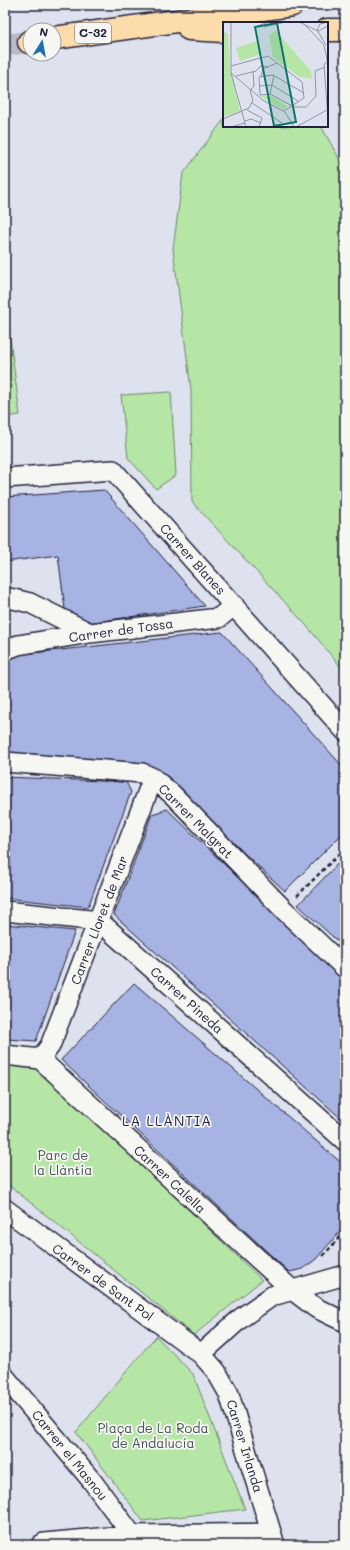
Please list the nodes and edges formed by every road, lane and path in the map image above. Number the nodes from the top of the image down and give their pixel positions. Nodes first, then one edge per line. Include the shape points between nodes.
1 (292, 5) edge
2 (132, 27) junction
3 (328, 30) edge
4 (345, 30) edge
5 (223, 31) edge
6 (62, 37) edge
7 (5, 478) edge
8 (5, 597) edge
9 (234, 605) junction
10 (90, 633) junction
11 (5, 650) edge
12 (345, 731) edge
13 (5, 762) edge
14 (153, 778) junction
15 (345, 848) edge
16 (284, 910) junction
17 (5, 911) edge
18 (99, 921) junction
19 (345, 968) edge
20 (5, 1055) edge
21 (40, 1059) junction
22 (345, 1141) edge
23 (5, 1209) edge
24 (345, 1231) edge
25 (323, 1256) dead end
26 (345, 1275) edge
27 (291, 1289) junction
28 (345, 1322) edge
29 (201, 1354) junction
30 (5, 1377) edge
31 (273, 1539) edge
32 (130, 1540) edge
33 (41, 1545) edge

1 - 2 highway, C-32
2 - 5 highway
2 - 6 highway, C-32
3 - 4 highway
7 - 9 street, Carrer Blanes via 113,470
8 - 10 street via 30,603
9 - 10 street, Carrer de Tossa via 219,618
9 - 12 street, Carrer Blanes
10 - 11 street, Carrer de Tossa via 18,645
13 - 14 street, Carrer Malgrat via 142,773
14 - 16 street, Carrer Malgrat via 173,795
14 - 18 street, Carrer Lloret de Mar
15 - 16 path
16 - 19 street, Carrer Malgrat
17 - 18 street
18 - 21 street, Carrer Lloret de Mar via 50,1046
18 - 22 street, Carrer Pineda
20 - 21 street
21 - 27 street, Carrer Calella
23 - 29 street, Carrer de Sant Pol
24 - 25 path
26 - 27 street
27 - 28 street, Carrer Calella via 316,1308
27 - 29 street via 272,1296 241,1318
29 - 31 street, Carrer Irlanda via 216,1371 229,1394
30 - 32 street, Carrer el Masnou via 83,1469
31 - 32 street
32 - 33 street

